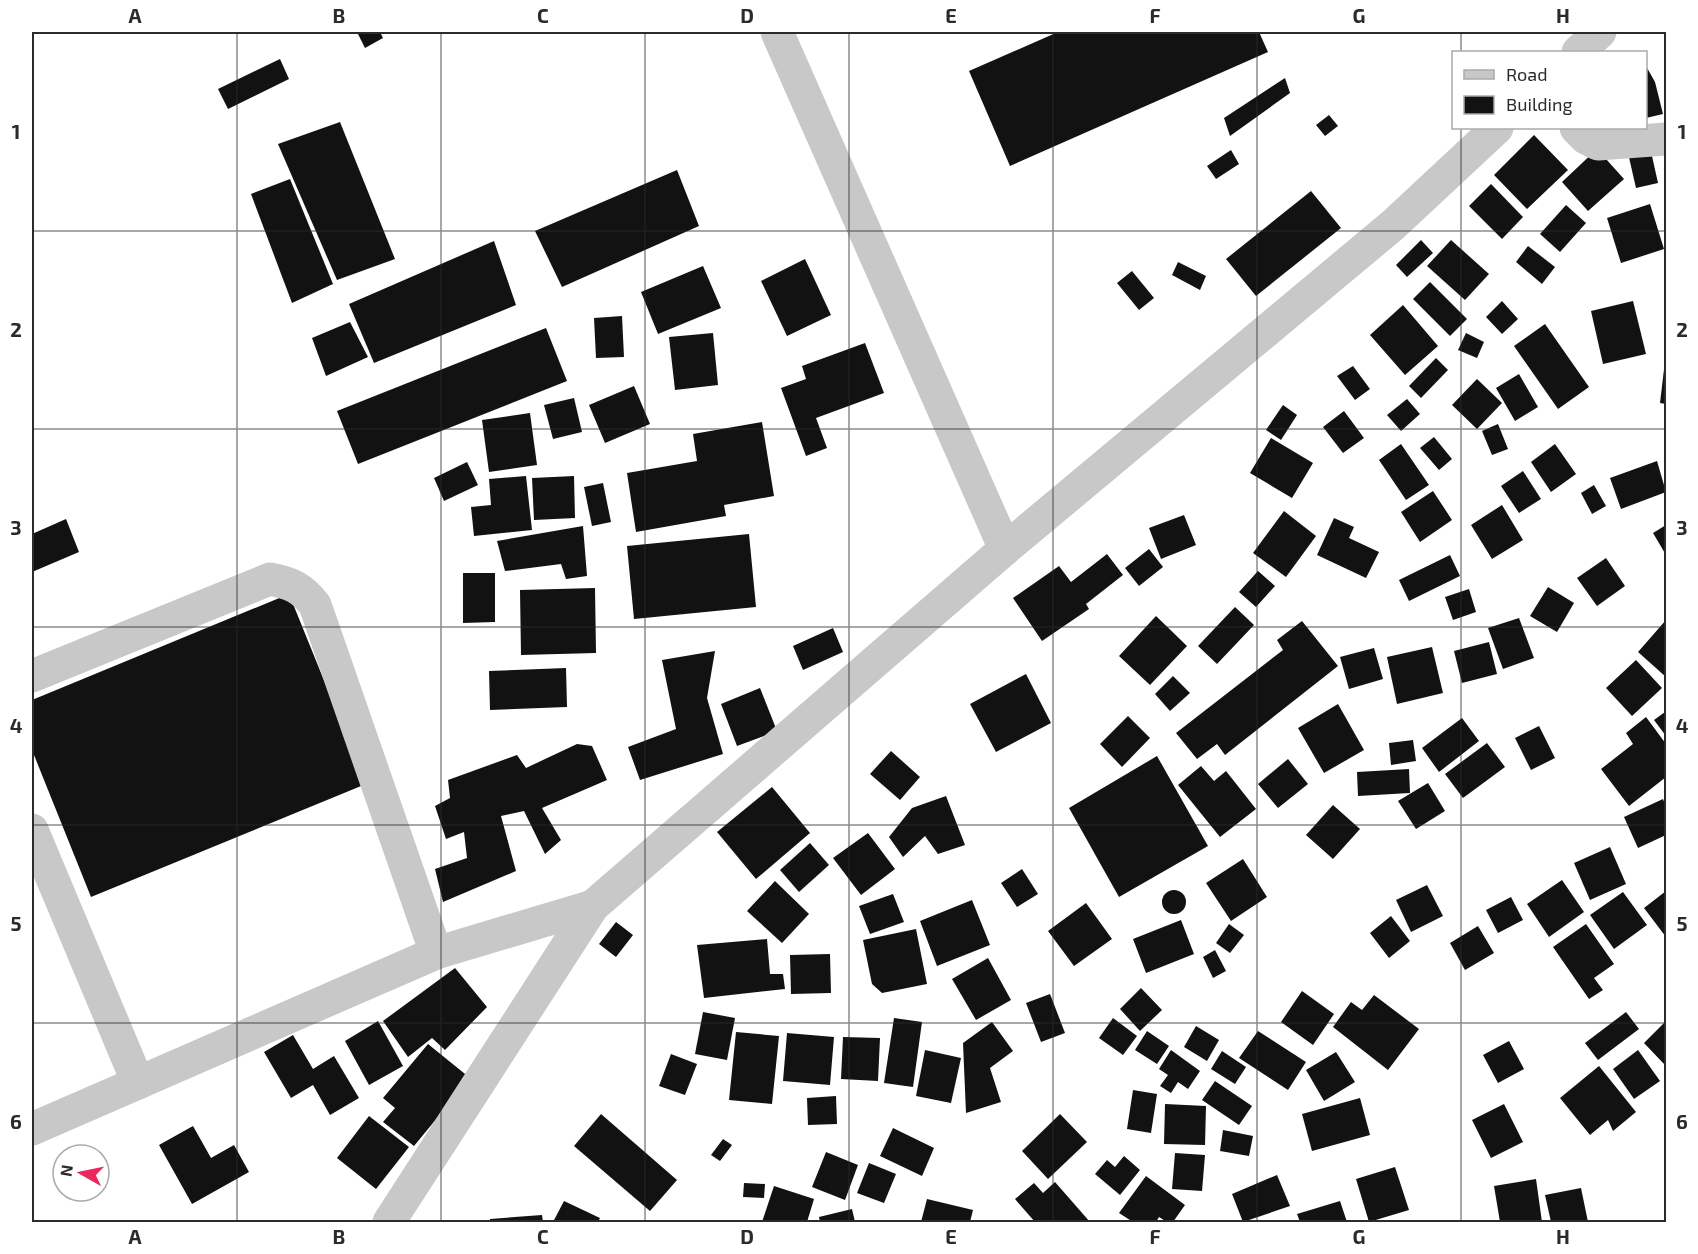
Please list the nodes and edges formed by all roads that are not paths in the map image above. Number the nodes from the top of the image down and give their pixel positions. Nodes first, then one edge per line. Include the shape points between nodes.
1 (777, 32) edge
2 (1600, 32) edge
3 (1579, 51) edge
4 (1496, 129) edge
5 (1577, 129) edge
6 (1666, 139) edge
7 (1005, 549) junction
8 (32, 676) edge
9 (32, 830) edge
10 (593, 906) junction
11 (436, 953) junction
12 (138, 1083) junction
13 (32, 1129) edge
14 (389, 1222) edge

1 - 7 street
2 - 3 street
4 - 7 street via 1393,225
5 - 6 street via 1598,144
7 - 10 street
8 - 11 street via 270,579 303,590 315,605
9 - 12 street
10 - 11 street
10 - 14 street
11 - 12 street
12 - 13 street

